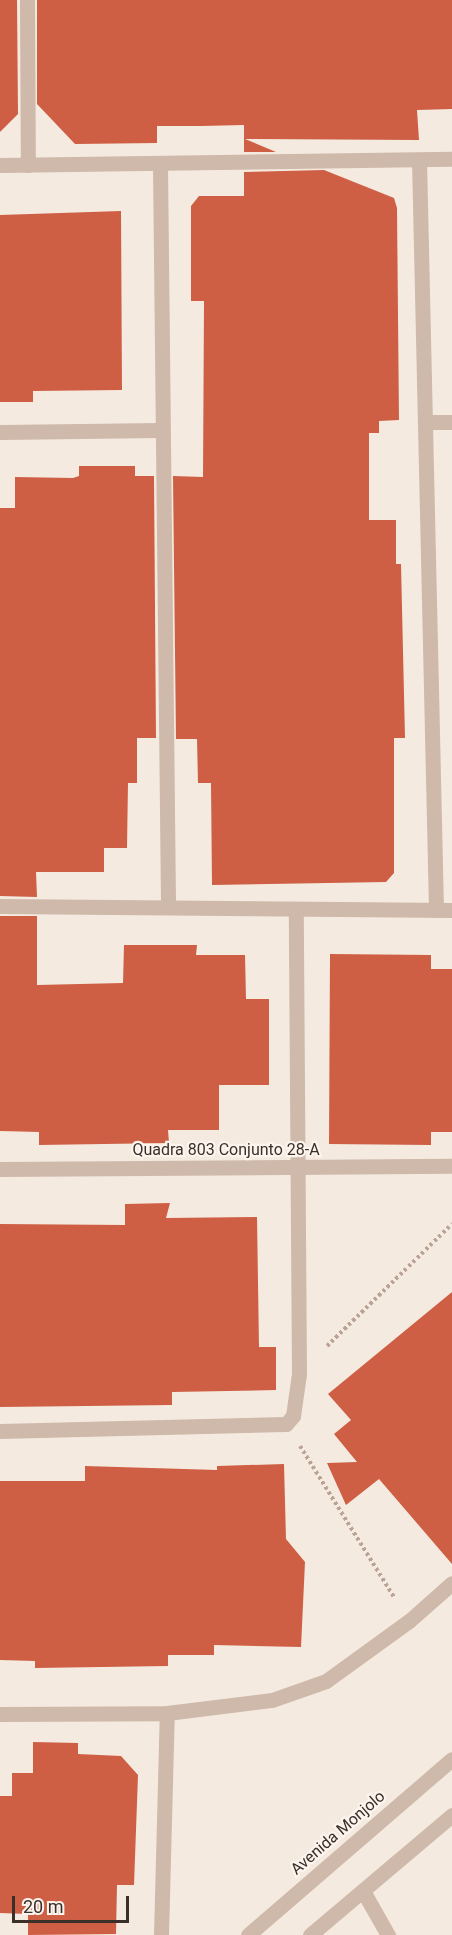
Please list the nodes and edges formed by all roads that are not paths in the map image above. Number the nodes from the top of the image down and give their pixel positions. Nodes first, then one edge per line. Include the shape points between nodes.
1 (27, 0) edge
2 (452, 159) edge
3 (419, 160) junction
4 (160, 164) junction
5 (0, 165) edge
6 (28, 165) junction
7 (425, 422) junction
8 (452, 422) edge
9 (161, 430) junction
10 (0, 432) edge
11 (0, 906) edge
12 (168, 906) junction
13 (296, 910) junction
14 (444, 910) edge
15 (452, 1166) edge
16 (299, 1167) junction
17 (0, 1169) edge
18 (0, 1431) edge
19 (452, 1583) edge
20 (167, 1713) junction
21 (0, 1714) edge
22 (452, 1758) edge
23 (452, 1815) edge
24 (363, 1891) junction
25 (161, 1935) edge
26 (248, 1935) edge
27 (310, 1935) edge
28 (388, 1935) edge

1 - 6 street
2 - 3 street
3 - 4 street
3 - 7 street
4 - 6 street
4 - 9 street
5 - 6 street
7 - 8 street
7 - 14 street
9 - 10 street
9 - 12 street
11 - 12 street
12 - 13 street
13 - 14 street
13 - 16 street
15 - 16 street, Quadra 803 Conjunto 28-A
16 - 17 street, Quadra 803 Conjunto 28-A
16 - 18 street via 299,1374 297,1405 286,1424
19 - 20 street via 409,1621 326,1681 272,1700
20 - 21 street
20 - 25 street
22 - 26 street, Avenida Monjolo
23 - 24 street
24 - 27 street
24 - 28 street

